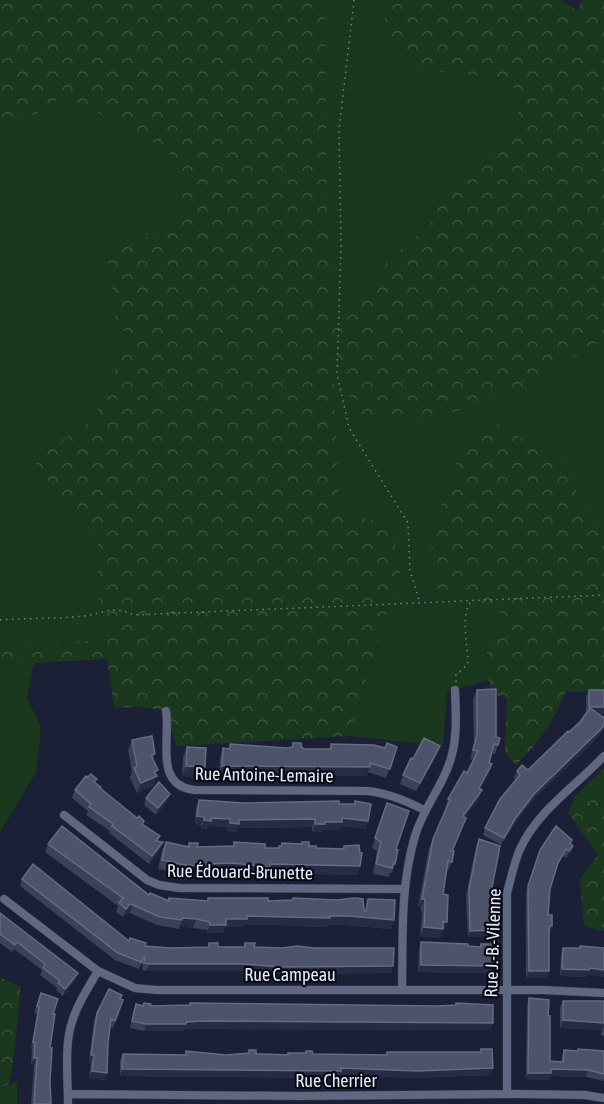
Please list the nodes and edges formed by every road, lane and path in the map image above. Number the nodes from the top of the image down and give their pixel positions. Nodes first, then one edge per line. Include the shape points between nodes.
1 (354, 0) edge
2 (604, 595) edge
3 (472, 600) junction
4 (420, 603) junction
5 (0, 620) edge
6 (455, 690) joint
7 (166, 711) dead end
8 (604, 756) edge
9 (424, 810) junction
10 (64, 815) dead end
11 (404, 889) junction
12 (4, 899) dead end
13 (98, 971) junction
14 (402, 990) junction
15 (506, 992) junction
16 (604, 993) edge
17 (68, 1094) junction
18 (507, 1094) junction
19 (604, 1098) edge
20 (289, 1100) edge
21 (384, 1100) edge
22 (68, 1104) edge

1 - 4 path via 339,130 338,374 349,428 408,524 410,570
2 - 3 path
3 - 4 path
3 - 6 path via 466,620 468,664 456,675
4 - 5 path via 134,615 104,610 86,616
6 - 9 street via 454,750 448,769
7 - 9 street, Rue Antoine-Lemaire via 166,764 183,788 367,791 402,798
8 - 15 street, Rue J.-B.-Vilenne via 545,813 520,849 507,893
9 - 11 street
10 - 11 street, Rue Édouard-Brunette via 159,885
11 - 14 street
12 - 13 street, Rue Campeau
13 - 14 street, Rue Campeau via 135,988 156,990
13 - 17 street via 81,999 68,1036
14 - 15 street, Rue Campeau
15 - 16 street, Rue Campeau
15 - 18 street, Rue J.-B.-Vilenne
17 - 20 street, Rue Cherrier
17 - 22 street
18 - 19 street, Rue Cherrier
18 - 21 street, Rue Cherrier
20 - 21 street, Rue Cherrier

